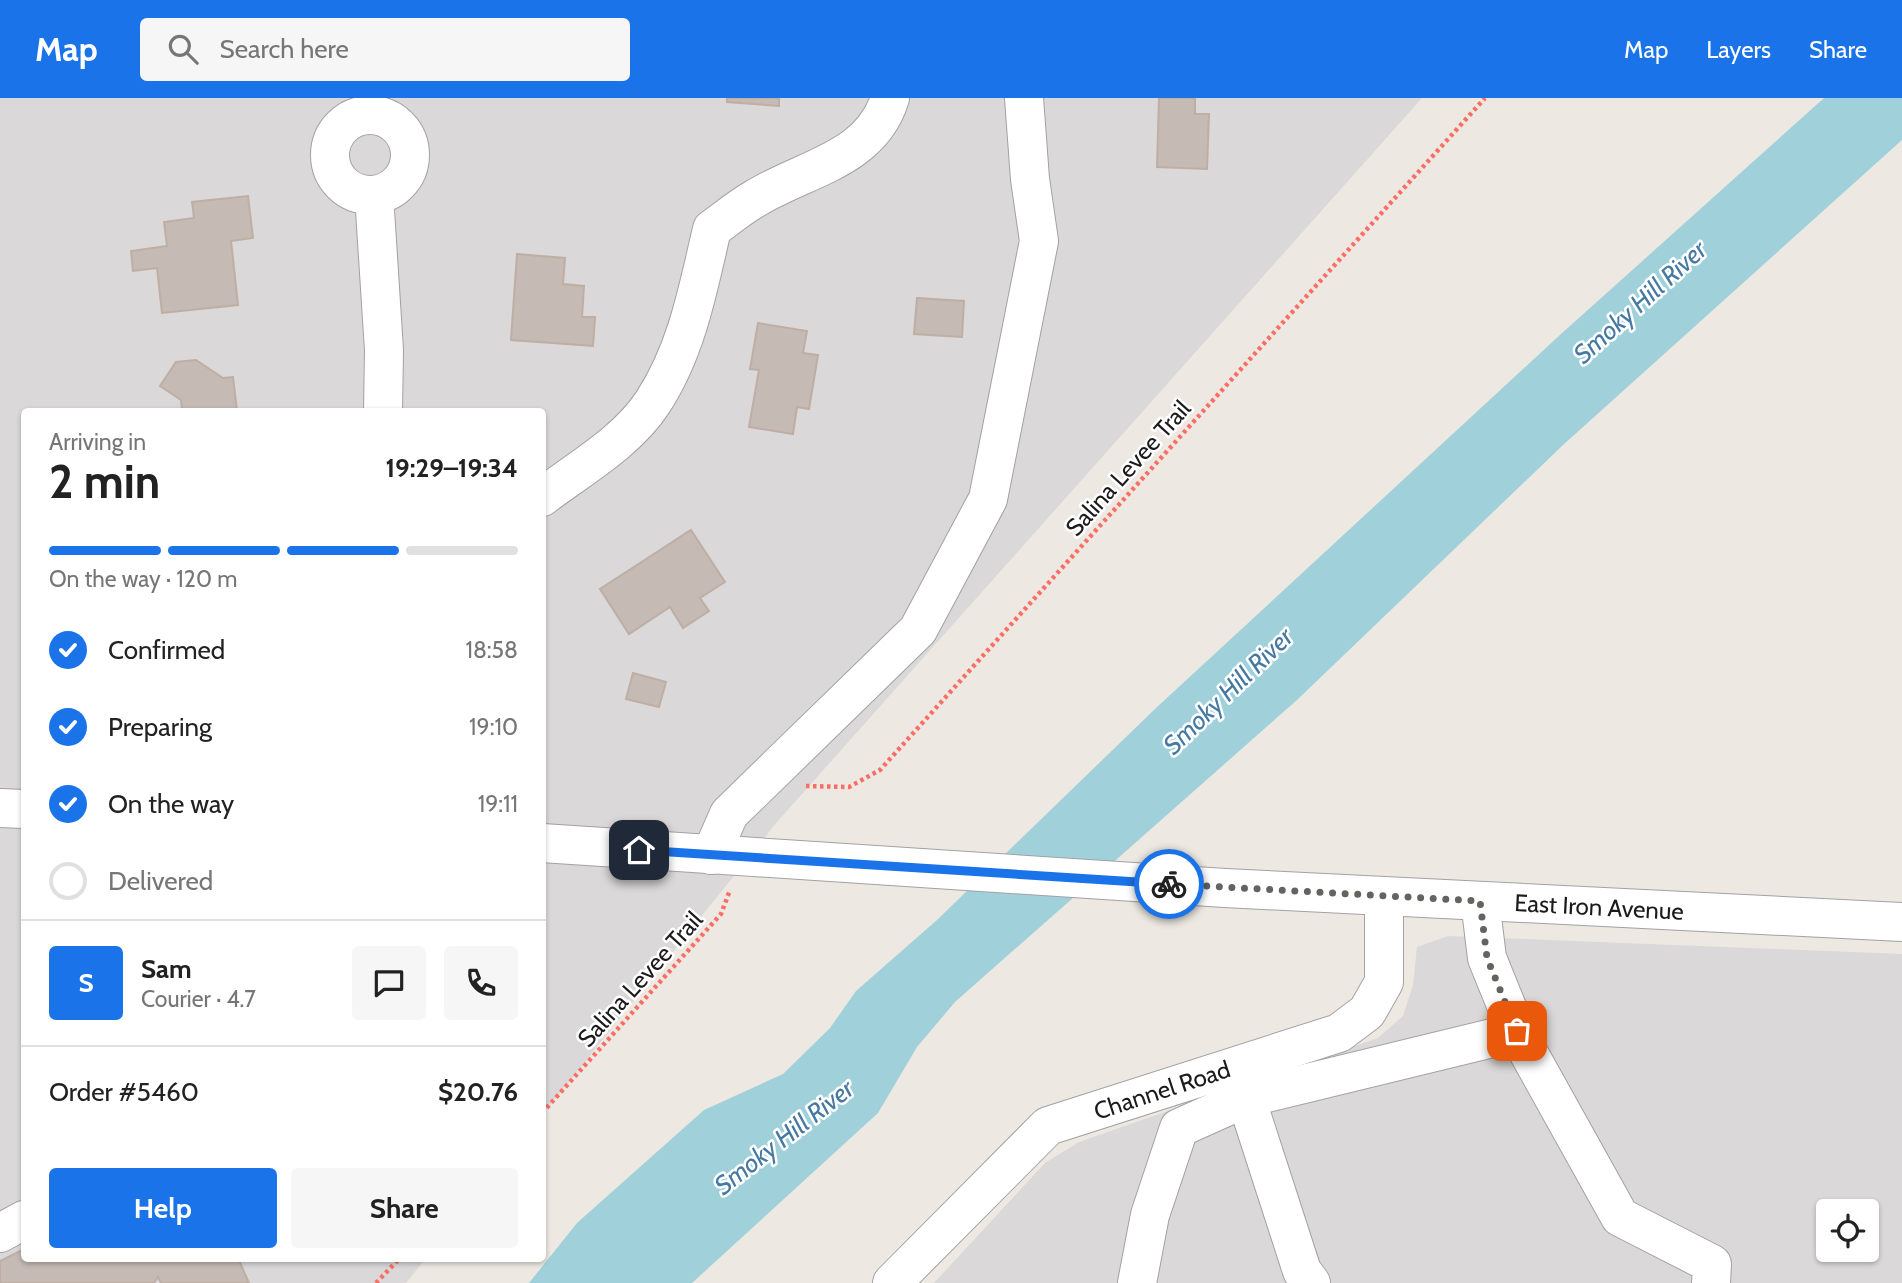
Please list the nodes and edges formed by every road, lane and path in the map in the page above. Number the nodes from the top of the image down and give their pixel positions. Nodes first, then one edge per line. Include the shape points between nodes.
1 (890, 98) edge
2 (1024, 98) edge
3 (1485, 98) edge
4 (374, 195) dead end
5 (383, 408) edge
6 (546, 494) edge
7 (760, 784) junction
8 (0, 808) edge
9 (21, 809) edge
10 (546, 843) edge
11 (727, 855) junction
12 (1384, 897) junction
13 (1480, 901) junction
14 (1902, 922) edge
15 (1517, 1031) junction
16 (1246, 1098) junction
17 (546, 1109) edge
18 (21, 1222) edge
19 (0, 1233) edge
20 (397, 1262) edge
21 (376, 1283) edge
22 (892, 1283) edge
23 (1137, 1283) edge
24 (1311, 1283) edge
25 (1711, 1283) edge

1 - 6 street via 879,125 838,160 757,197 712,229 687,333 653,403 622,437
2 - 7 street via 1039,241 988,499 918,630
3 - 7 path, Salina Levee Trail via 880,770 849,787
4 - 5 street
7 - 11 street via 729,814
8 - 9 street
10 - 11 street, East Iron Avenue
11 - 12 street, East Iron Avenue
11 - 17 path, Salina Levee Trail via 721,914
12 - 13 street, East Iron Avenue
12 - 22 street, Channel Road via 1384,982 1367,1012 1339,1033 1048,1126
13 - 14 street, East Iron Avenue
13 - 15 street via 1487,958
15 - 16 street
15 - 25 street via 1620,1217 1712,1264
16 - 23 street via 1179,1128 1150,1215
16 - 24 street via 1302,1271
18 - 19 street
20 - 21 path

